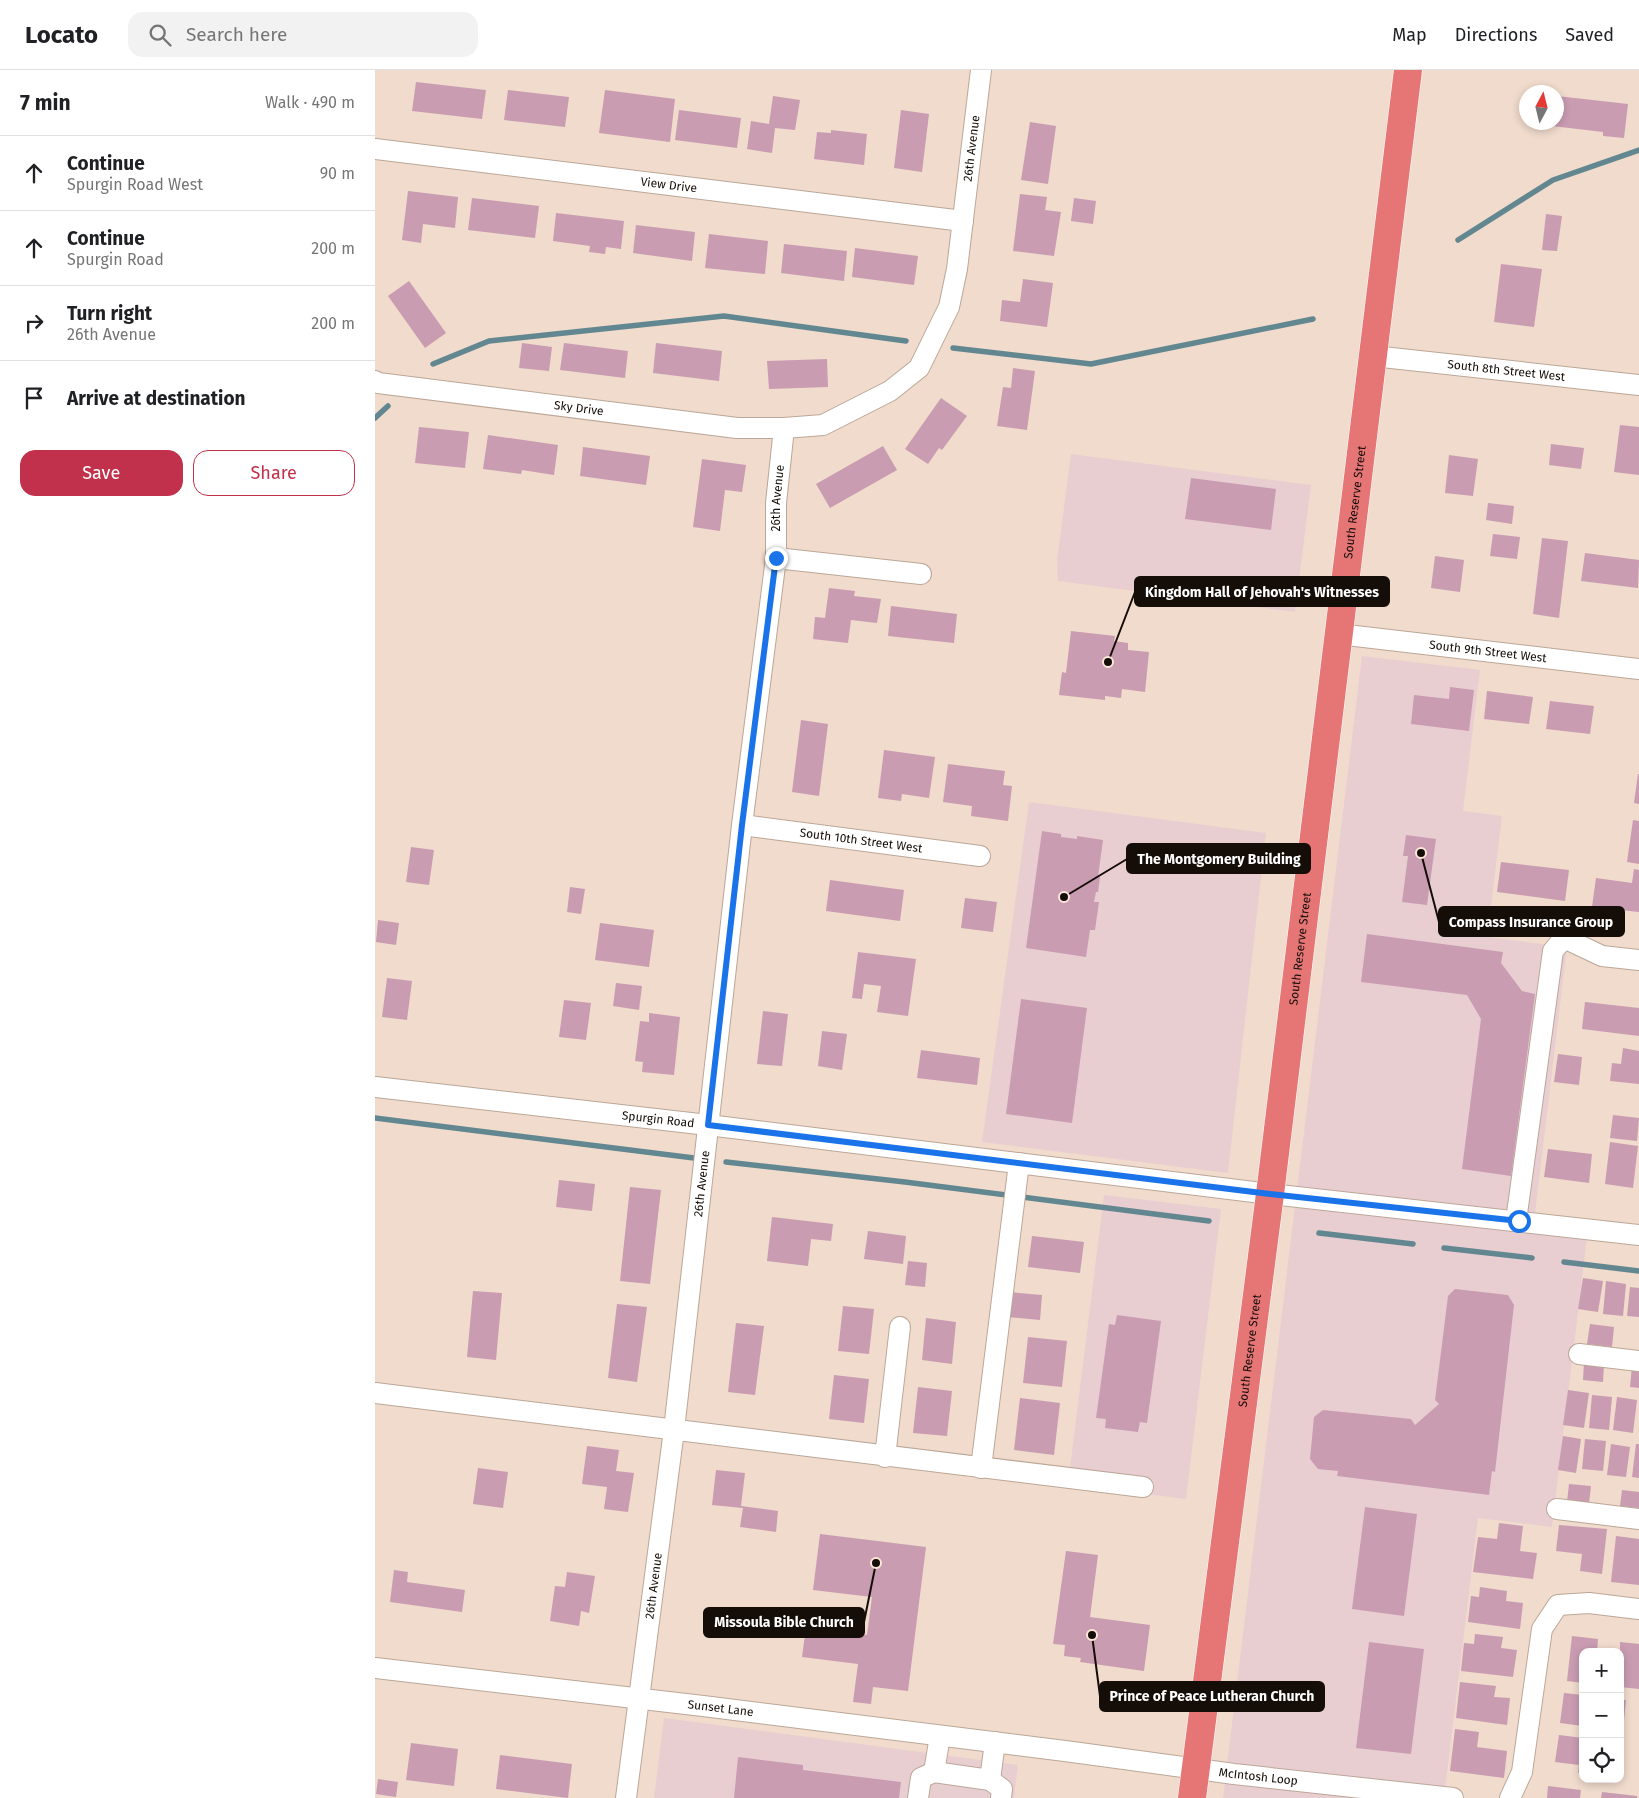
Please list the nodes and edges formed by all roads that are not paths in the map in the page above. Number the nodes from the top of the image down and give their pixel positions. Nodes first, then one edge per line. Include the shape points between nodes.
1 (981, 70) edge
2 (1408, 70) edge
3 (375, 149) edge
4 (963, 221) junction
5 (1373, 356) junction
6 (375, 381) edge
7 (1639, 385) edge
8 (784, 428) junction
9 (776, 558) junction
10 (921, 574) dead end
11 (1338, 634) junction
12 (1639, 669) edge
13 (742, 825) junction
14 (980, 856) dead end
15 (1639, 960) edge
16 (375, 1087) edge
17 (708, 1125) junction
18 (1019, 1163) junction
19 (1270, 1194) junction
20 (1516, 1221) junction
21 (1639, 1235) edge
22 (900, 1327) dead end
23 (1579, 1354) dead end
24 (1639, 1361) edge
25 (375, 1393) edge
26 (674, 1430) junction
27 (885, 1457) junction
28 (981, 1468) junction
29 (1143, 1487) dead end
30 (1557, 1509) dead end
31 (1639, 1519) edge
32 (1639, 1609) edge
33 (375, 1668) edge
34 (637, 1699) junction
35 (940, 1736) junction
36 (995, 1742) junction
37 (1065, 1751) joint
38 (1196, 1768) junction
39 (934, 1772) junction
40 (990, 1780) junction
41 (625, 1798) edge
42 (917, 1798) edge
43 (1001, 1798) edge
44 (1192, 1798) edge
45 (1453, 1798) edge
46 (1509, 1798) edge

1 - 4 street, 26th Avenue
2 - 5 highway, South Reserve Street
3 - 4 street, View Drive
4 - 8 street, 26th Avenue via 949,308 919,368 890,391 823,425
5 - 7 street, South 8th Street West
5 - 11 highway, South Reserve Street
6 - 8 street, Sky Drive via 737,428
8 - 9 street, 26th Avenue via 776,503
9 - 10 street
9 - 13 street, 26th Avenue
11 - 12 street, South 9th Street West
11 - 19 highway, South Reserve Street
13 - 14 street, South 10th Street West
13 - 17 street, 26th Avenue
15 - 20 street via 1602,956 1564,938 1553,951
16 - 17 street, Spurgin Road
17 - 18 street, Spurgin Road
17 - 26 street, 26th Avenue
18 - 19 street, Spurgin Road
18 - 28 street
19 - 20 street, Spurgin Road
19 - 38 highway, South Reserve Street
20 - 21 street, Spurgin Road
22 - 27 street
23 - 24 street
25 - 26 street
26 - 27 street
26 - 34 street, 26th Avenue
27 - 28 street
28 - 29 street
30 - 31 street
32 - 46 street via 1589,1603 1558,1605 1542,1629 1523,1772
33 - 34 street, Sunset Lane
34 - 35 street, Sunset Lane
34 - 41 street, 26th Avenue
35 - 36 street, Sunset Lane
35 - 39 street
36 - 37 street, Sunset Lane
36 - 40 street
37 - 38 street, McIntosh Loop
38 - 44 highway, South Reserve Street
38 - 45 street, McIntosh Loop
39 - 40 street
39 - 42 street via 921,1778
40 - 43 street via 1002,1790

